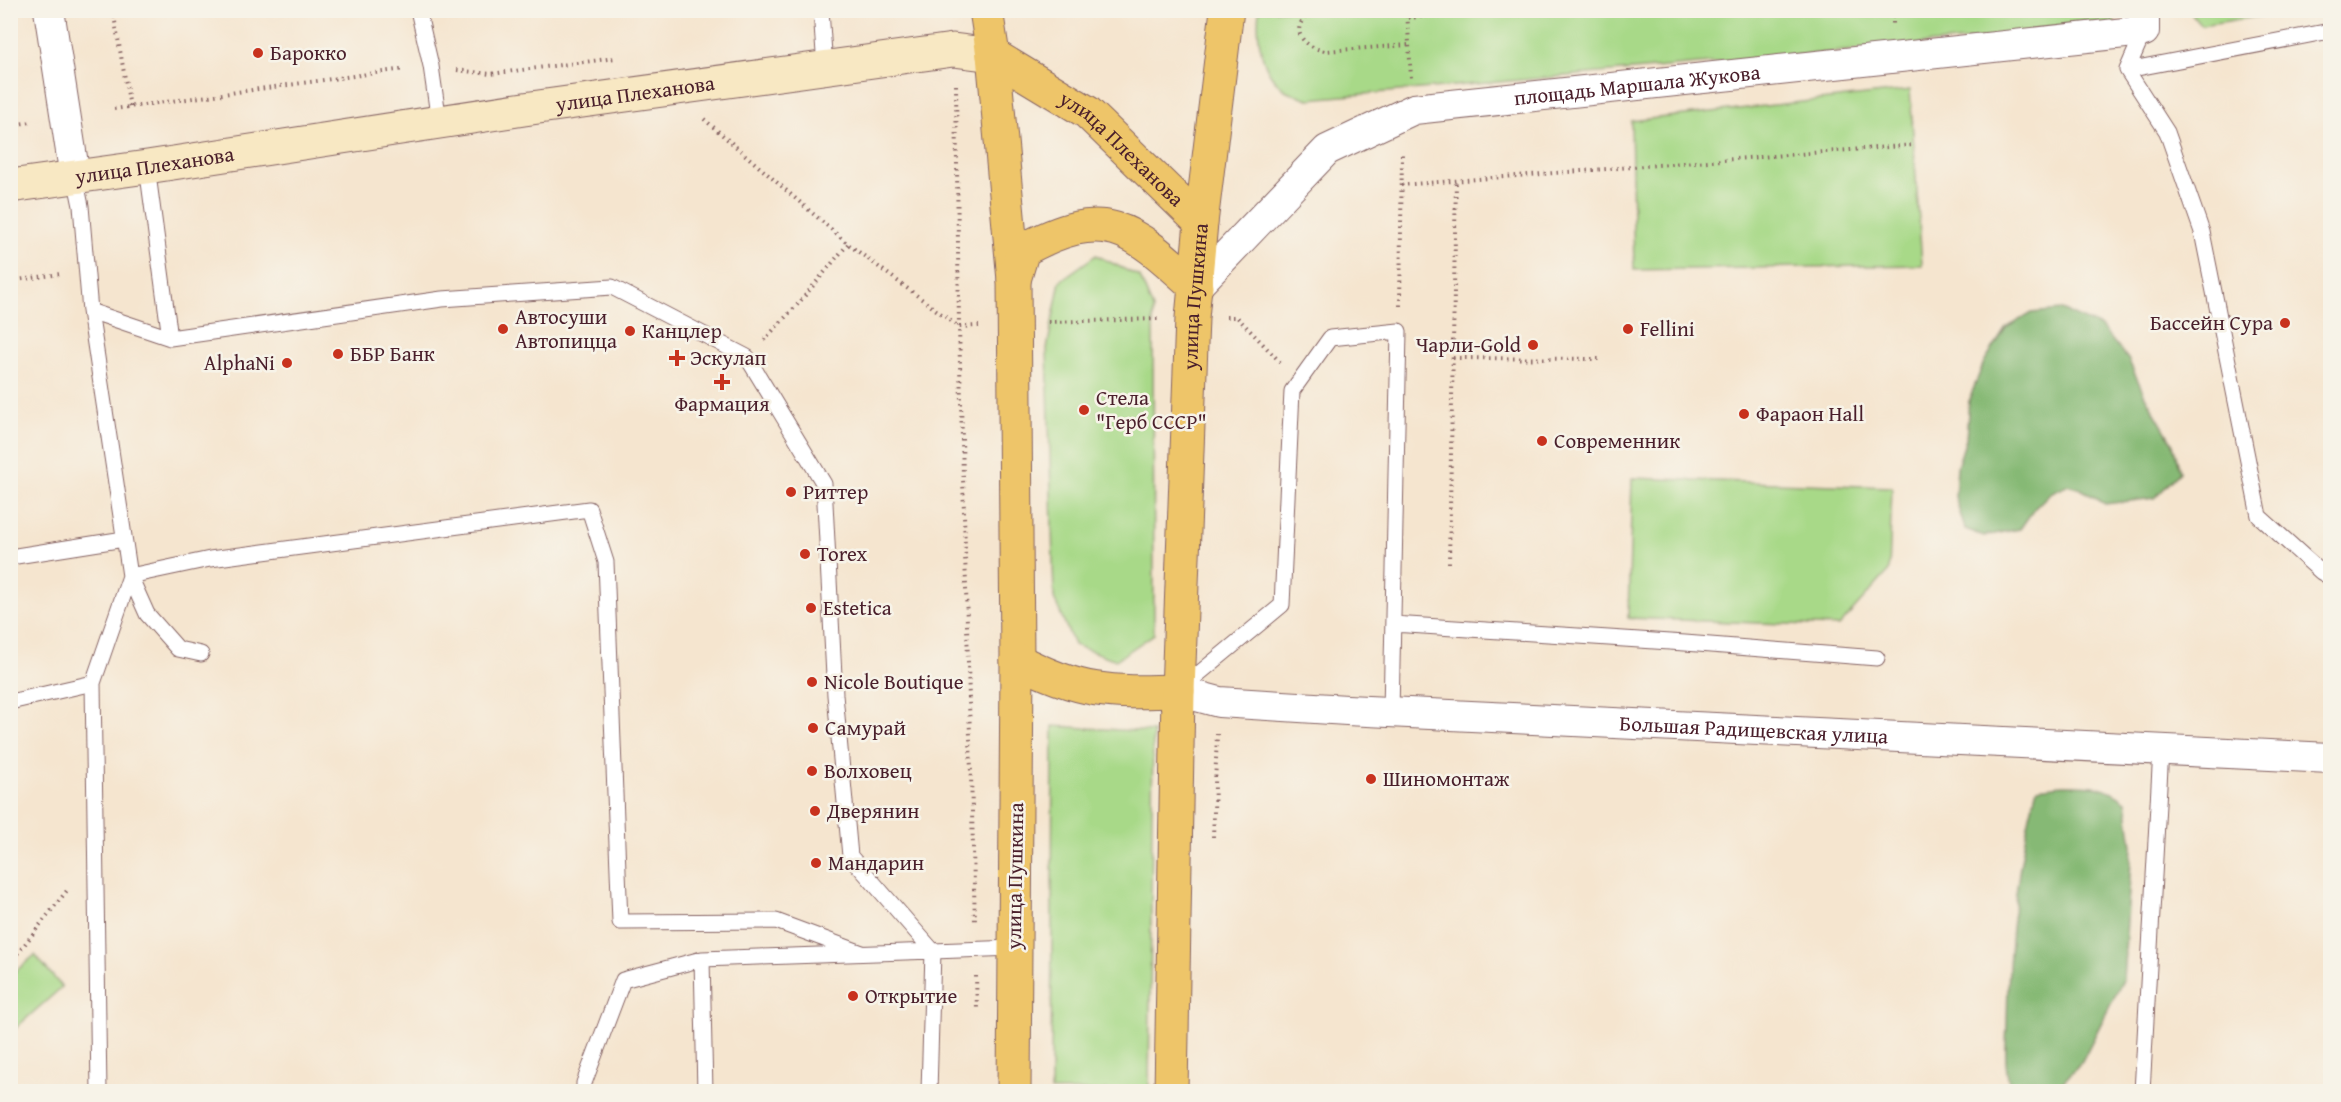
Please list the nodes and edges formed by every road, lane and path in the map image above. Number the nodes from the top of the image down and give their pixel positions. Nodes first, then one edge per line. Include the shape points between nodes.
1 (49, 10) edge
2 (113, 10) edge
3 (418, 10) edge
4 (821, 10) edge
5 (986, 10) edge
6 (1227, 10) edge
7 (1315, 10) edge
8 (1407, 10) edge
9 (1487, 10) edge
10 (1408, 18) junction
11 (2144, 21) edge
12 (2331, 31) edge
13 (1409, 45) junction
14 (993, 55) junction
15 (621, 57) dead end
16 (431, 66) junction
17 (825, 68) junction
18 (2127, 69) junction
19 (1411, 84) dead end
20 (956, 85) dead end
21 (130, 107) junction
22 (114, 109) dead end
23 (703, 119) dead end
24 (33, 122) dead end
25 (439, 122) junction
26 (10, 125) edge
27 (1402, 139) dead end
28 (1914, 145) dead end
29 (147, 167) junction
30 (75, 177) junction
31 (1456, 180) junction
32 (1401, 185) junction
33 (10, 186) edge
34 (1201, 223) junction
35 (848, 244) junction
36 (86, 270) junction
37 (1014, 280) junction
38 (10, 281) edge
39 (1196, 286) junction
40 (90, 311) junction
41 (1237, 317) dead end
42 (1159, 318) dead end
43 (1042, 322) dead end
44 (987, 325) dead end
45 (958, 327) junction
46 (1399, 331) junction
47 (170, 338) junction
48 (747, 357) junction
49 (1453, 358) junction
50 (1600, 359) dead end
51 (1299, 382) junction
52 (124, 539) junction
53 (10, 557) edge
54 (1449, 563) dead end
55 (130, 576) junction
56 (2331, 578) edge
57 (1393, 624) junction
58 (201, 654) dead end
59 (1877, 658) dead end
60 (1017, 660) junction
61 (93, 683) junction
62 (1178, 691) junction
63 (10, 702) edge
64 (1391, 712) junction
65 (2161, 750) junction
66 (2331, 758) edge
67 (94, 855) junction
68 (1014, 948) junction
69 (933, 951) junction
70 (975, 951) junction
71 (862, 953) junction
72 (702, 959) junction
73 (10, 963) edge
74 (99, 1092) edge
75 (584, 1092) edge
76 (705, 1092) edge
77 (929, 1092) edge
78 (1014, 1092) edge
79 (1171, 1092) edge
80 (2142, 1092) edge

1 - 30 street
2 - 21 path
3 - 16 lane
4 - 17 lane
5 - 14 main road, улица Пушкина
6 - 34 main road, улица Пушкина
7 - 13 path via 1301,22 1298,31 1316,49
8 - 10 path
9 - 10 path
10 - 13 path
11 - 18 lane
11 - 39 street, площадь Маршала Жукова via 1414,109 1327,150
12 - 18 lane
13 - 19 path
14 - 17 main road, улица Плеханова via 953,50
14 - 34 main road, улица Плеханова via 1087,112
14 - 37 main road, улица Пушкина
15 - 16 path via 490,74
16 - 21 path
16 - 25 lane
17 - 25 main road, улица Плеханова
18 - 56 lane via 2167,132 2202,232 2259,516
20 - 45 path
21 - 22 path
23 - 35 path
24 - 26 path
25 - 29 main road, улица Плеханова
27 - 32 path
28 - 31 path
29 - 30 main road, улица Плеханова
29 - 47 lane
30 - 33 main road, улица Плеханова
30 - 36 lane
31 - 32 path
31 - 49 path
32 - 46 path
34 - 39 main road, улица Пушкина
35 - 45 path
35 - 48 path
36 - 38 path
36 - 40 lane
37 - 39 main road via 1023,250 1076,227 1095,225 1129,233
37 - 60 main road, улица Пушкина
39 - 62 main road, улица Пушкина
40 - 47 lane
40 - 52 lane
41 - 51 path
42 - 43 path
44 - 45 path
45 - 70 path
46 - 51 lane via 1330,338
46 - 57 lane
47 - 48 lane via 442,298 612,287
48 - 69 lane via 824,484 835,695 850,856
49 - 50 path
49 - 54 path
51 - 62 lane via 1292,391 1281,605
52 - 53 lane
52 - 55 lane
55 - 58 lane via 147,614 178,649
55 - 61 lane
55 - 71 lane via 210,559 590,509 606,562 620,922 776,921
57 - 59 lane
57 - 64 lane
60 - 62 main road via 1049,676 1094,690
60 - 68 main road, улица Пушкина
61 - 63 lane
61 - 67 lane
62 - 64 street, Большая Радищевская улица via 1219,702
62 - 79 main road, улица Пушкина
64 - 65 street, Большая Радищевская улица
65 - 66 street, Большая Радищевская улица
65 - 80 lane
67 - 73 path
67 - 74 lane
68 - 70 lane
68 - 78 main road, улица Пушкина
69 - 70 lane
69 - 71 lane
69 - 77 lane
71 - 72 lane
72 - 75 lane via 623,980
72 - 76 lane

